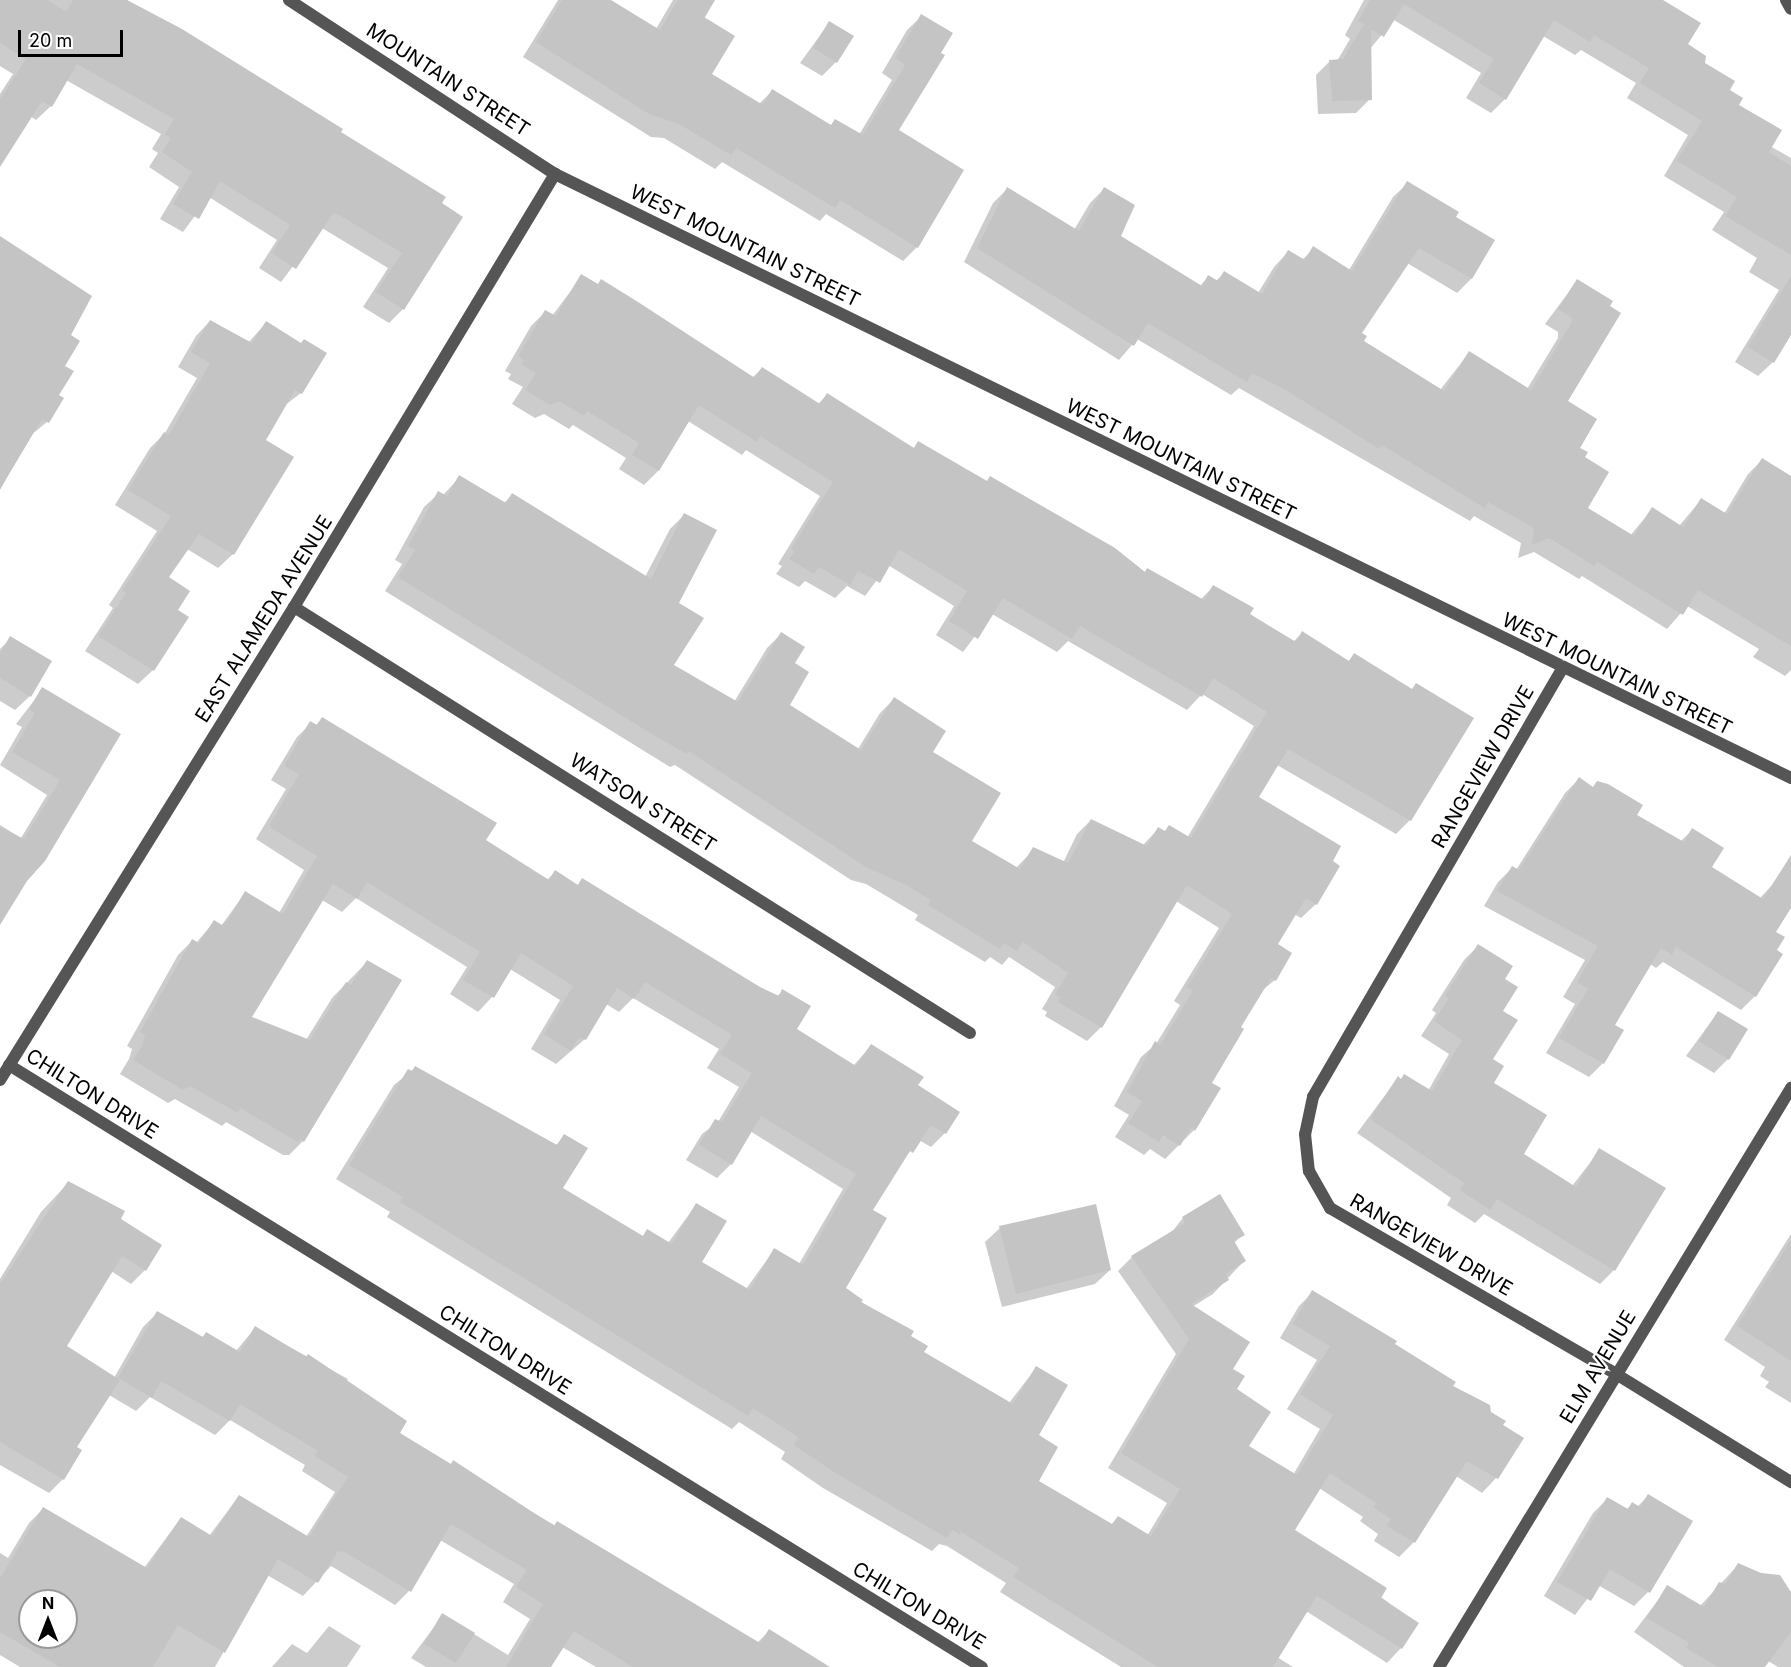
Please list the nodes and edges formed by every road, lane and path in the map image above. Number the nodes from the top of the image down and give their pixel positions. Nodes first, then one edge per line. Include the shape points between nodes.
1 (289, 0) edge
2 (1785, 0) edge
3 (1791, 9) edge
4 (555, 174) junction
5 (294, 607) junction
6 (1562, 669) junction
7 (1791, 778) edge
8 (970, 1033) dead end
9 (9, 1065) junction
10 (0, 1080) edge
11 (1791, 1088) edge
12 (1616, 1374) junction
13 (1791, 1482) edge
14 (982, 1667) edge
15 (1439, 1667) edge

1 - 4 street, MOUNTAIN STREET
2 - 3 street
4 - 5 street, EAST ALAMEDA AVENUE
4 - 6 street, WEST MOUNTAIN STREET
5 - 8 street, WATSON STREET
5 - 9 street, EAST ALAMEDA AVENUE
6 - 7 street, WEST MOUNTAIN STREET
6 - 12 street, RANGEVIEW DRIVE via 1313,1097 1305,1134 1309,1171 1330,1208
9 - 10 street, EAST ALAMEDA AVENUE
9 - 14 street, CHILTON DRIVE
11 - 12 street, ELM AVENUE
12 - 13 street, RANGEVIEW DRIVE
12 - 15 street, ELM AVENUE

